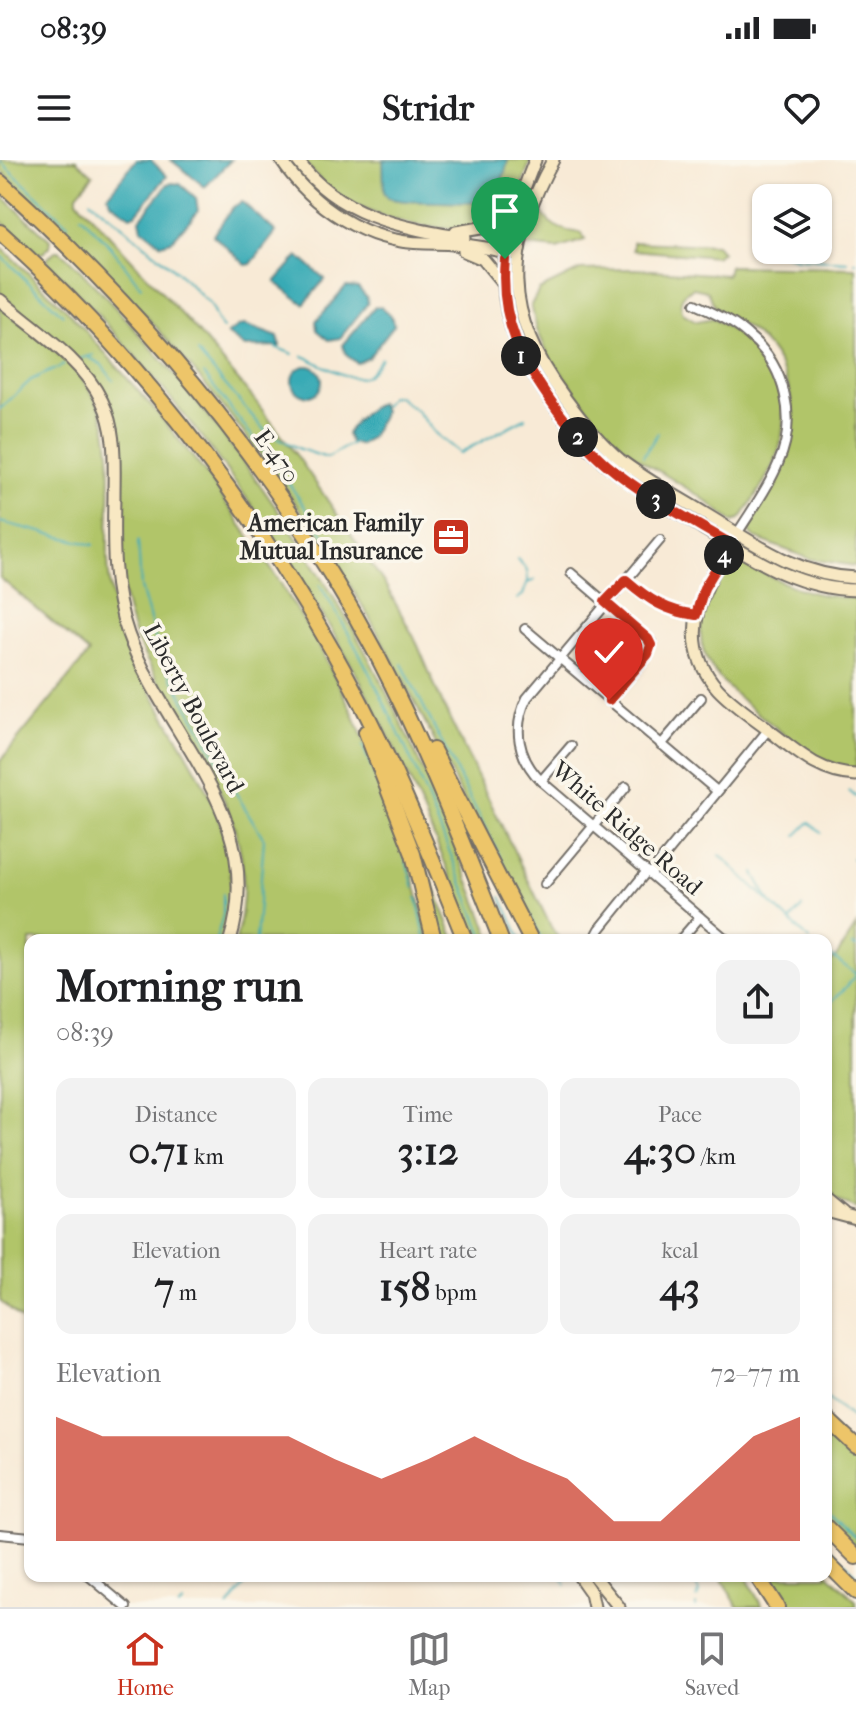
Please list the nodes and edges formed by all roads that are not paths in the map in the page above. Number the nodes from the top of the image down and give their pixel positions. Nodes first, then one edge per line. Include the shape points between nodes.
1 (281, 160) edge
2 (297, 160) edge
3 (535, 160) edge
4 (553, 160) edge
5 (0, 182) edge
6 (519, 204) junction
7 (0, 232) edge
8 (443, 233) junction
9 (424, 243) junction
10 (506, 249) junction
11 (519, 252) junction
12 (504, 285) junction
13 (0, 300) edge
14 (695, 304) dead end
15 (734, 539) junction
16 (660, 540) dead end
17 (571, 573) dead end
18 (856, 578) edge
19 (626, 580) junction
20 (856, 590) edge
21 (605, 602) junction
22 (696, 615) junction
23 (525, 629) dead end
24 (367, 637) junction
25 (559, 659) junction
26 (348, 679) junction
27 (701, 698) dead end
28 (609, 700) junction
29 (768, 730) junction
30 (661, 745) junction
31 (571, 746) dead end
32 (856, 775) edge
33 (541, 781) junction
34 (626, 787) dead end
35 (717, 791) junction
36 (594, 827) junction
37 (648, 872) junction
38 (545, 884) dead end
39 (700, 917) junction
40 (231, 934) edge
41 (433, 934) edge
42 (463, 934) edge
43 (499, 934) edge
44 (528, 934) edge
45 (597, 934) edge
46 (685, 934) edge
47 (720, 934) edge
48 (832, 1205) edge
49 (832, 1212) edge
50 (843, 1214) junction
51 (856, 1219) edge
52 (832, 1414) edge
53 (832, 1424) edge
54 (856, 1432) edge
55 (856, 1446) edge
56 (832, 1533) edge
57 (0, 1534) edge
58 (24, 1536) edge
59 (856, 1557) edge
60 (832, 1568) edge
61 (96, 1582) edge
62 (584, 1582) edge
63 (599, 1582) edge
64 (758, 1582) edge
65 (759, 1582) edge
66 (856, 1592) edge
67 (126, 1607) edge
68 (594, 1607) edge
69 (619, 1607) edge
70 (769, 1607) edge
71 (777, 1607) edge

1 - 9 main road via 308,193 343,219 385,237
2 - 8 main road via 327,192 360,213
3 - 6 main road
4 - 11 main road
5 - 24 highway, E-470 via 114,293 198,389 296,522
6 - 8 main road via 485,228
6 - 10 main road
7 - 26 highway via 86,315 194,444 272,553
8 - 10 main road
9 - 10 main road
9 - 12 main road via 481,257
10 - 11 main road
10 - 12 main road
11 - 15 main road via 518,296 526,334 584,424 633,469
12 - 15 main road via 510,327 523,360 583,443 622,477
13 - 40 main road, Liberty Boulevard via 83,372 107,414 114,444 119,602 138,658 229,825 239,882
14 - 15 street via 755,341 777,372 786,398 782,456
15 - 18 main road via 793,565
15 - 20 main road via 767,567 796,580
15 - 22 main road via 704,588
16 - 19 street, White Ridge Road
17 - 21 street
19 - 21 street, White Ridge Road
19 - 22 street via 658,605
21 - 25 street, White Ridge Road
21 - 28 street via 651,645
22 - 29 main road via 698,649 712,681
23 - 25 street
24 - 43 highway, E-470 via 427,758
24 - 44 highway via 382,649
25 - 28 street
25 - 33 street, White Ridge Road via 527,698 519,729 525,762
26 - 41 highway via 413,854
26 - 42 highway via 396,774
27 - 30 street
28 - 30 street
29 - 32 main road via 818,766
29 - 35 street
30 - 35 street
31 - 33 street
33 - 36 street, White Ridge Road
34 - 36 street
35 - 37 street
36 - 37 street, White Ridge Road
36 - 38 street
37 - 39 street, White Ridge Road
37 - 45 street
39 - 46 street
39 - 47 street, White Ridge Road
48 - 50 main road
49 - 50 main road
50 - 51 main road
52 - 54 highway
53 - 55 highway
56 - 59 highway
57 - 58 street
60 - 66 highway
61 - 67 street
62 - 68 main road
63 - 69 main road
64 - 70 highway
65 - 71 highway

